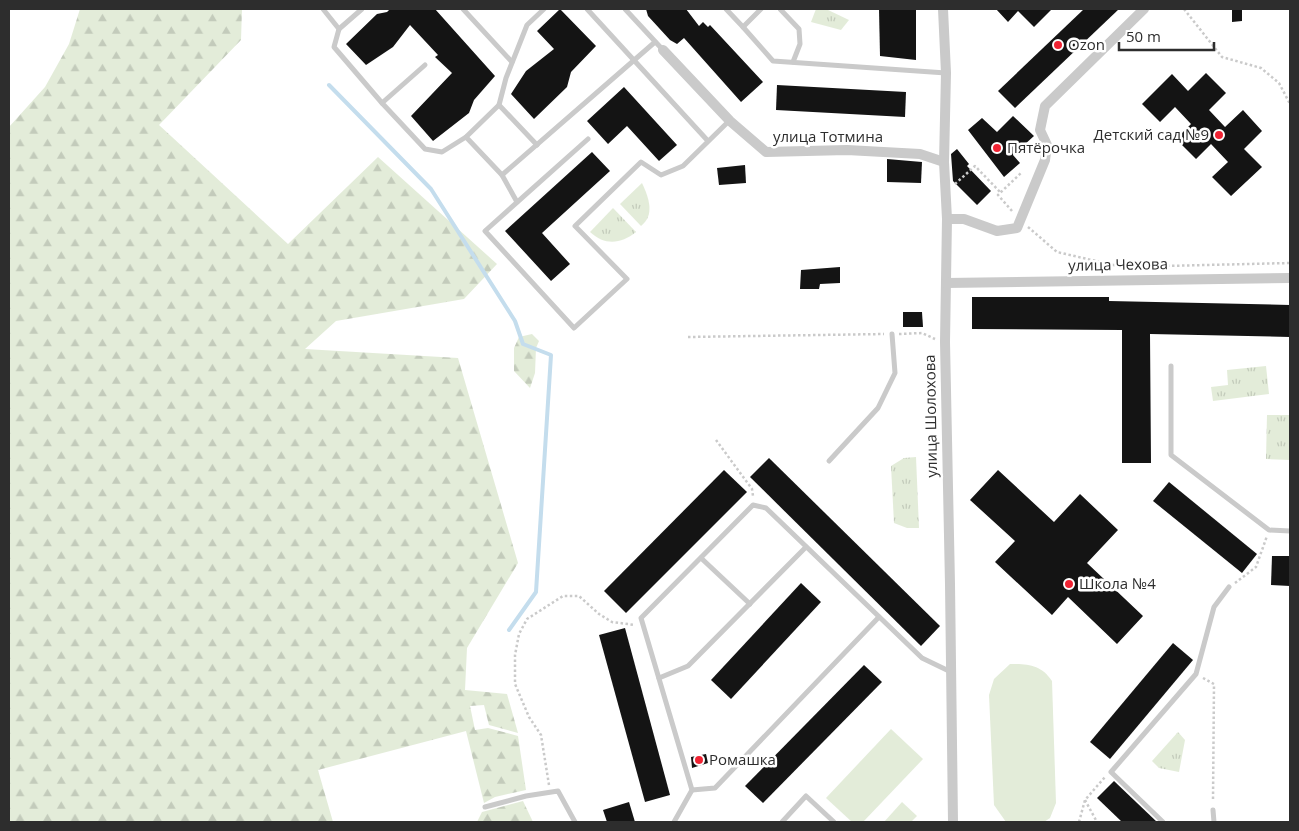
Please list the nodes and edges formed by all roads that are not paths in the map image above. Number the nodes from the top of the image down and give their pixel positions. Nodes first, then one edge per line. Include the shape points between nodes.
1 (323, 9) edge
2 (362, 9) edge
3 (463, 9) edge
4 (544, 9) edge
5 (587, 9) edge
6 (726, 9) edge
7 (761, 9) edge
8 (780, 9) edge
9 (943, 9) edge
10 (1144, 9) edge
11 (628, 10) edge
12 (743, 27) junction
13 (339, 29) junction
14 (659, 46) junction
15 (634, 60) junction
16 (512, 62) junction
17 (793, 62) junction
18 (425, 65) dead end
19 (946, 73) junction
20 (382, 103) junction
21 (499, 106) junction
22 (730, 121) junction
23 (466, 137) junction
24 (588, 139) dead end
25 (708, 141) junction
26 (537, 145) junction
27 (944, 162) junction
28 (502, 175) junction
29 (517, 202) junction
30 (948, 219) junction
31 (1290, 278) edge
32 (946, 283) junction
33 (892, 334) road end
34 (1171, 366) dead end
35 (829, 461) dead end
36 (1290, 530) edge
37 (806, 547) junction
38 (701, 558) junction
39 (1229, 587) road end
40 (750, 604) junction
41 (879, 617) junction
42 (951, 672) junction
43 (659, 678) junction
44 (692, 790) junction
45 (485, 807) dead end
46 (1213, 810) road end
47 (575, 822) edge
48 (674, 822) edge
49 (782, 822) edge
50 (834, 822) edge
51 (953, 822) edge
52 (1163, 822) edge
53 (1214, 822) edge

1 - 13 lane
2 - 13 lane
3 - 16 lane
4 - 16 lane via 527,25
5 - 15 lane
6 - 12 lane
7 - 12 lane
8 - 17 lane via 799,29 800,44
9 - 19 street, улица Шолохова
10 - 30 street via 1045,106 1040,130 1047,145 1045,160 1017,228 997,231 964,220
11 - 14 lane
12 - 17 lane via 773,61
13 - 20 lane via 334,47
14 - 15 lane
14 - 22 street, улица Тотмина
15 - 25 lane
15 - 26 lane
16 - 21 lane
17 - 19 lane
18 - 20 lane
19 - 27 street, улица Шолохова
20 - 23 lane via 425,149 442,152
21 - 23 lane
21 - 26 lane
22 - 25 lane
22 - 27 street, улица Тотмина via 766,152 847,150 920,154
23 - 28 lane
24 - 29 lane
25 - 29 lane via 683,166 661,175 642,162 576,226 627,279 574,328 485,231
26 - 28 lane
27 - 30 street, улица Шолохова
28 - 29 lane
30 - 32 street, улица Шолохова
31 - 32 street, улица Чехова
32 - 42 street, улица Шолохова
33 - 35 lane via 895,373 878,408
34 - 36 lane via 1171,455 1269,530
37 - 38 lane via 766,508 753,505
37 - 40 lane
37 - 41 lane
38 - 40 lane
38 - 43 lane via 641,618
39 - 52 lane via 1214,607 1196,674 1111,772
40 - 43 lane via 688,666
41 - 42 lane via 922,658
41 - 44 lane via 715,788
42 - 51 street, улица Шолохова
43 - 44 lane
44 - 48 lane
45 - 47 lane via 558,791
46 - 53 lane
49 - 50 lane via 806,796

